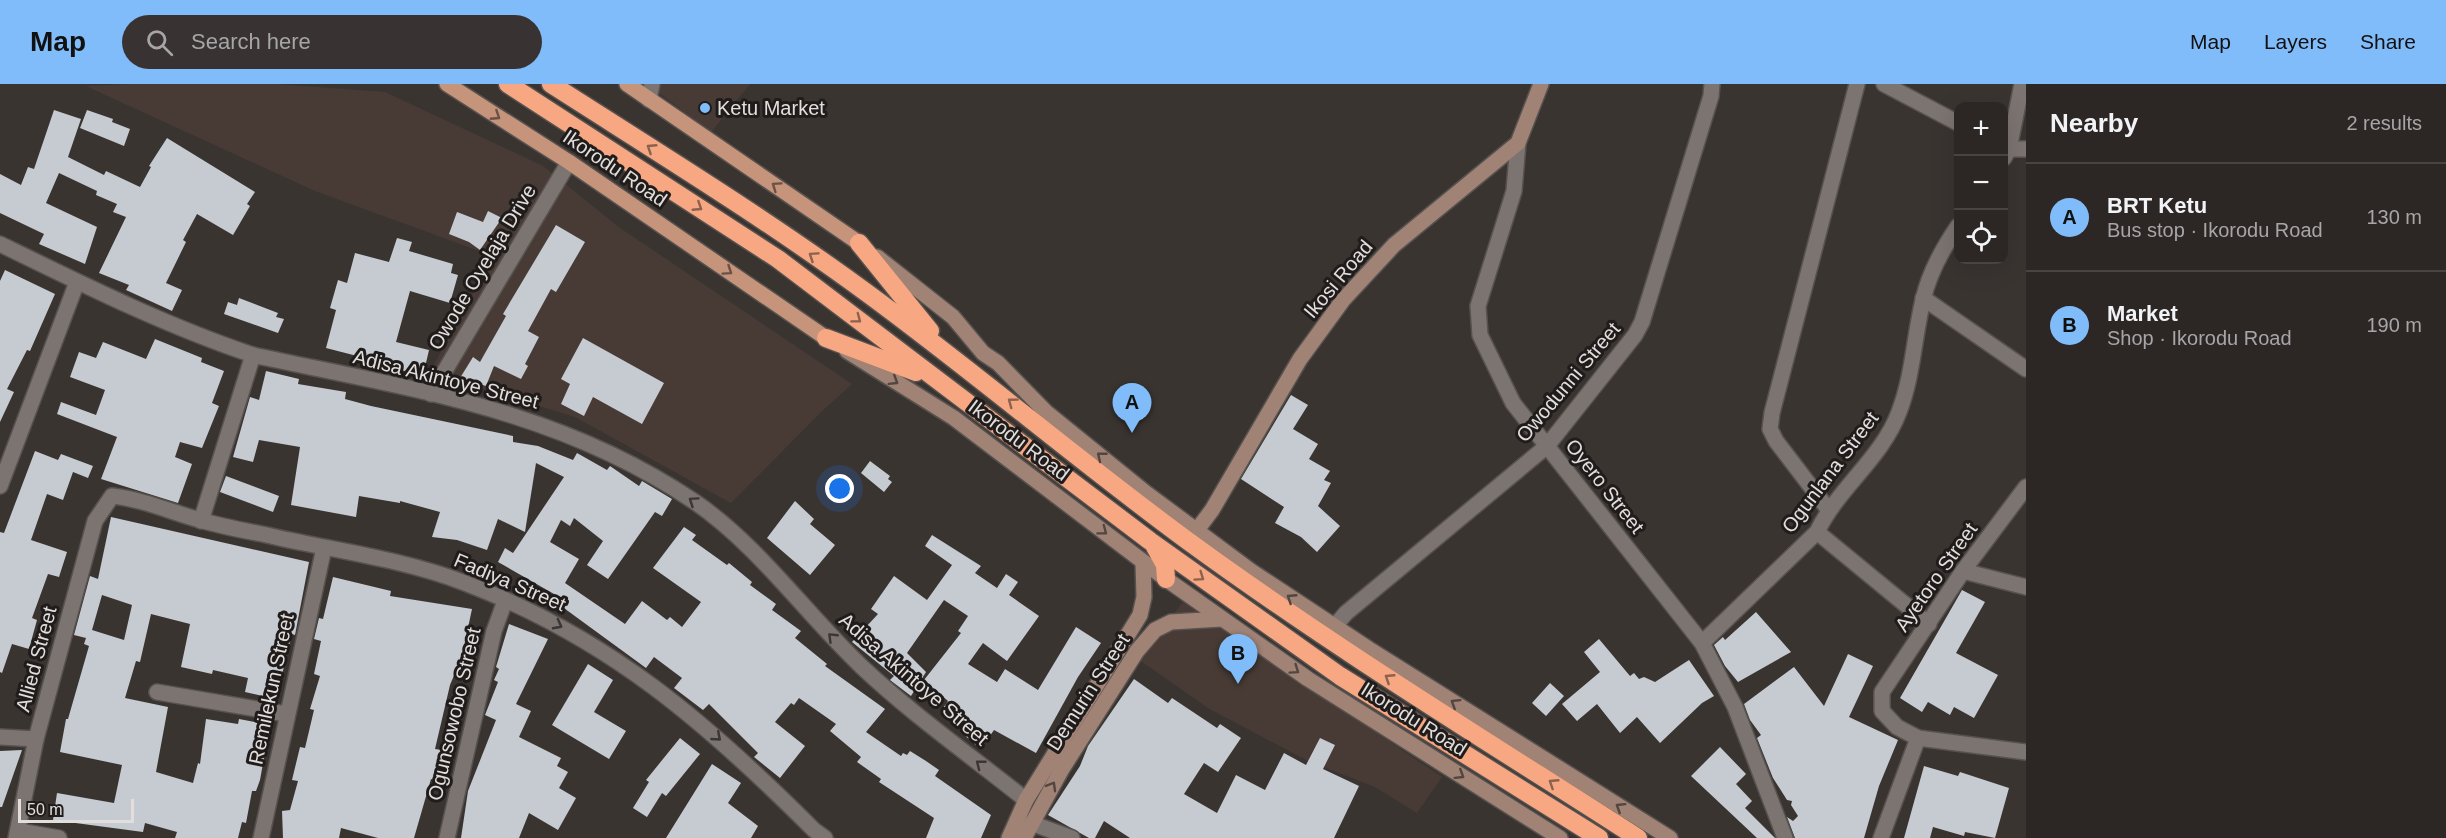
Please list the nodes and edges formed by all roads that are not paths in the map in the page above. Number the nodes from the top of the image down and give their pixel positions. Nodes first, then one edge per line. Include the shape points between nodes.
1 (447, 84) edge
2 (508, 84) edge
3 (550, 84) edge
4 (627, 84) edge
5 (652, 84) edge
6 (1541, 84) edge
7 (1712, 84) edge
8 (1857, 84) edge
9 (1884, 84) edge
10 (2022, 84) edge
11 (649, 100) junction
12 (1954, 120) edge
13 (2008, 139) edge
14 (1518, 143) junction
15 (2026, 149) edge
16 (2008, 151) edge
17 (569, 162) junction
18 (1954, 233) edge
19 (859, 243) junction
20 (0, 244) edge
21 (77, 282) junction
22 (1923, 298) junction
23 (826, 338) junction
24 (946, 351) junction
25 (253, 355) junction
26 (2026, 368) edge
27 (935, 379) junction
28 (431, 394) junction
29 (1547, 446) junction
30 (0, 486) edge
31 (2026, 487) edge
32 (112, 496) joint
33 (1828, 508) junction
34 (201, 521) junction
35 (1197, 530) junction
36 (1817, 532) junction
37 (1150, 541) junction
38 (324, 548) junction
39 (1143, 562) junction
40 (1963, 572) junction
41 (1166, 579) junction
42 (2026, 587) edge
43 (505, 601) junction
44 (1222, 619) junction
45 (1929, 624) junction
46 (1334, 627) junction
47 (1701, 643) junction
48 (157, 692) dead end
49 (286, 714) junction
50 (0, 737) edge
51 (1918, 738) junction
52 (36, 739) junction
53 (2026, 752) edge
54 (1026, 800) junction
55 (1031, 823) junction
56 (18, 835) edge
57 (59, 838) edge
58 (261, 838) edge
59 (447, 838) edge
60 (825, 838) edge
61 (1009, 838) edge
62 (1024, 838) edge
63 (1072, 838) edge
64 (1560, 838) edge
65 (1599, 838) edge
66 (1638, 838) edge
67 (1670, 838) edge
68 (1785, 838) edge
69 (1881, 838) edge

1 -> 17 main road, Ikorodu Road
2 -> 27 highway, Ikorodu Road via 778,259
24 -> 3 highway, Ikorodu Road via 748,211
4 - 11 main road, Ikorodu Road
5 - 11 street
6 - 14 street, Ikosi Road
7 - 29 street, Owodunni Street via 1642,322
8 - 33 street via 1770,429
9 - 12 street
10 - 13 street
19 -> 11 main road, Ikorodu Road
14 - 29 street, Oyero Street via 1514,191 1478,306 1480,335 1513,403
14 - 35 street, Ikosi Road via 1394,245 1343,300 1300,359
15 - 16 street
17 -> 23 main road, Ikorodu Road
17 - 28 street, Owode Oyelaja Drive
18 - 22 street, Ogunlana Street via 1942,249
19 - 24 highway
35 -> 19 street, Ikorodu Road via 1046,412 983,353 953,317
20 - 21 street, Adisa Akintoye Street
21 - 25 street, Adisa Akintoye Street via 218,344
21 - 30 street
22 - 26 street
22 - 33 street, Ogunlana Street via 1899,414 1875,453
23 - 27 highway
23 -> 39 street, Ikorodu Road via 954,418
66 -> 24 highway, Ikorodu Road via 1323,636 1187,540
25 - 28 street, Adisa Akintoye Street
25 - 34 street
27 - 37 highway, Ikorodu Road
54 -> 28 street, Adisa Akintoye Street via 863,668 732,531 696,503 653,476 561,431 502,410
29 - 46 street, Owodunni Street
29 - 47 street, Oyero Street
31 - 40 street, Ayetoro Street
32 - 34 street, Fadiya Street
32 - 52 street, Allied Street via 95,521
33 - 36 street, Ogunlana Street
34 - 38 street, Fadiya Street
46 -> 35 street, Ikorodu Road
36 - 45 street
36 - 47 street, Ogunlana Street
37 - 41 highway via 1161,554
37 -> 65 highway, Ikorodu Road via 1340,676
38 - 43 street, Fadiya Street via 409,565
38 - 49 street, Remilekun Street
39 - 41 street, Ikorodu Road
39 - 54 street, Demurin Street via 1140,615
40 - 42 street
40 - 45 street, Ayetoro Street
41 - 44 street, Ikorodu Road
43 - 59 street, Ogunsowobo Street via 494,631
43 -> 60 street, Fadiya Street via 599,648 684,708
55 -> 44 street, Demurin Street via 1137,651 1155,630 1171,622
44 -> 64 street, Ikorodu Road via 1308,679
45 - 51 street, Ayetoro Street via 1881,692 1882,711 1897,727
67 -> 46 street, Ikorodu Road
47 - 68 street, Oyero Street via 1735,707
48 - 49 street
49 - 58 street, Remilekun Street
50 - 52 street
51 - 53 street
51 - 69 street
52 - 56 street, Allied Street
54 - 61 street, Demurin Street
55 - 62 street, Demurin Street
55 - 63 street
56 - 57 street

